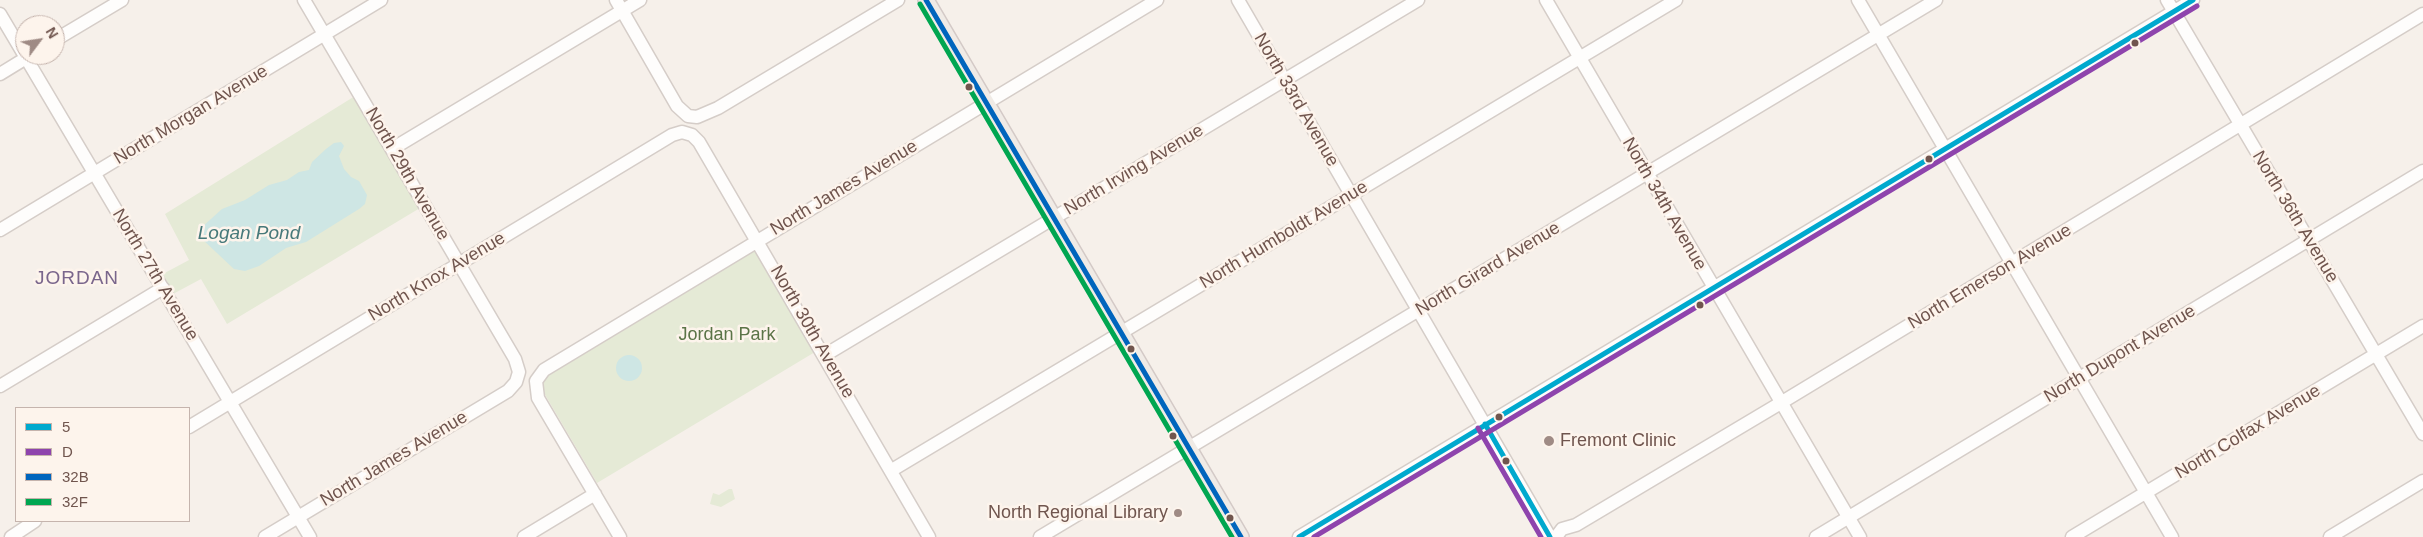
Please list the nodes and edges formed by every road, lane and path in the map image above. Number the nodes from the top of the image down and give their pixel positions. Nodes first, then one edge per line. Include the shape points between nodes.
1 (122, 0) edge
2 (304, 0) edge
3 (381, 0) edge
4 (640, 0) edge
5 (898, 0) edge
6 (926, 0) edge
7 (1157, 0) edge
8 (1238, 0) edge
9 (1418, 0) edge
10 (1546, 0) edge
11 (1676, 0) edge
12 (1858, 0) edge
13 (1936, 0) edge
14 (2192, 0) edge
15 (619, 5) edge
16 (2171, 5) edge
17 (0, 14) edge
18 (2423, 14) edge
19 (65, 34) edge
20 (324, 34) junction
21 (1878, 34) junction
22 (15, 36) edge
23 (1579, 58) junction
24 (15, 65) edge
25 (34, 65) edge
26 (0, 74) edge
27 (1285, 80) junction
28 (986, 102) junction
29 (2241, 125) junction
30 (687, 133) joint
31 (392, 149) junction
32 (1945, 149) junction
33 (2423, 171) edge
34 (94, 172) junction
35 (1646, 174) junction
36 (1352, 195) junction
37 (1054, 217) junction
38 (0, 230) edge
39 (757, 240) junction
40 (2309, 240) junction
41 (460, 264) junction
42 (2012, 264) junction
43 (162, 288) junction
44 (1713, 289) junction
45 (1419, 311) junction
46 (2423, 326) edge
47 (1121, 332) junction
48 (825, 355) junction
49 (2377, 355) junction
50 (519, 377) joint
51 (2079, 379) junction
52 (0, 386) edge
53 (230, 402) junction
54 (1781, 403) junction
55 (1486, 424) junction
56 (190, 426) edge
57 (2423, 434) edge
58 (1188, 448) junction
59 (892, 470) junction
60 (2423, 481) edge
61 (2146, 493) junction
62 (595, 494) junction
63 (298, 517) junction
64 (1848, 518) junction
65 (34, 522) edge
66 (11, 537) edge
67 (265, 537) edge
68 (310, 537) edge
69 (524, 537) edge
70 (620, 537) edge
71 (929, 537) edge
72 (1040, 537) edge
73 (1241, 537) edge
74 (1299, 537) edge
75 (1550, 537) edge
76 (1556, 537) edge
77 (1816, 537) edge
78 (1860, 537) edge
79 (2072, 537) edge
80 (2172, 537) edge
81 (2330, 537) edge

1 - 19 street
2 - 20 street, North 29th Avenue
3 - 20 street, North Morgan Avenue
4 - 15 street
5 - 15 street via 707,114 692,117 677,106
6 - 28 main road
7 - 28 street, North James Avenue
8 - 27 street, North 33rd Avenue
9 - 27 street, North Irving Avenue
10 - 23 street, North 34th Avenue
11 - 23 street, North Humboldt Avenue
12 - 21 street
13 - 21 street, North Girard Avenue
14 - 16 street
15 - 31 street
16 - 29 street, North 36th Avenue
16 - 32 street
17 - 22 street, North 27th Avenue
18 - 29 street, North Emerson Avenue
20 - 31 street, North 29th Avenue
20 - 34 street, North Morgan Avenue
21 - 32 street
21 - 35 street, North Girard Avenue
23 - 35 street, North 34th Avenue
23 - 36 street, North Humboldt Avenue
24 - 26 street
25 - 34 street, North 27th Avenue
27 - 36 street, North 33rd Avenue
27 - 37 street, North Irving Avenue
28 - 37 main road
28 - 39 street, North James Avenue
29 - 40 street, North 36th Avenue
29 - 42 street, North Emerson Avenue
30 - 39 street, North 30th Avenue via 699,142
30 - 41 street, North Knox Avenue via 672,135
31 - 41 street, North 29th Avenue
32 - 42 street
32 - 44 street
33 - 40 street, North Dupont Avenue
34 - 38 street, North Morgan Avenue
34 - 43 street, North 27th Avenue
35 - 44 street, North 34th Avenue
35 - 45 street, North Girard Avenue
36 - 45 street, North 33rd Avenue
36 - 47 street, North Humboldt Avenue
37 - 47 main road
37 - 48 street, North Irving Avenue
39 - 48 street, North 30th Avenue
39 - 62 street, North James Avenue via 540,373 536,389 542,406
40 - 49 street, North 36th Avenue
40 - 51 street, North Dupont Avenue
41 - 50 street, North 29th Avenue via 515,358
41 - 53 street, North Knox Avenue
42 - 51 street
42 - 54 street, North Emerson Avenue
43 - 52 street
43 - 53 street, North 27th Avenue
44 - 54 street, North 34th Avenue
44 - 55 street
45 - 55 street, North 33rd Avenue
45 - 58 street, North Girard Avenue
46 - 49 street, North Colfax Avenue
47 - 58 main road
47 - 59 street, North Humboldt Avenue
48 - 59 street, North 30th Avenue
49 - 57 street, North 36th Avenue
49 - 61 street, North Colfax Avenue
50 - 63 street, North James Avenue via 508,391
51 - 61 street
51 - 64 street, North Dupont Avenue
53 - 56 street, North Knox Avenue
53 - 63 street, North 27th Avenue
54 - 64 street, North 34th Avenue
54 - 76 street, North Emerson Avenue via 1576,525 1562,529
55 - 74 street
55 - 75 street, North 33rd Avenue
58 - 72 street, North Girard Avenue
58 - 73 main road
59 - 71 street, North 30th Avenue
60 - 81 street
61 - 79 street, North Colfax Avenue
61 - 80 street
62 - 69 street
62 - 70 street
63 - 67 street, North James Avenue
63 - 68 street, North 27th Avenue
64 - 77 street, North Dupont Avenue
64 - 78 street, North 34th Avenue
65 - 66 street

